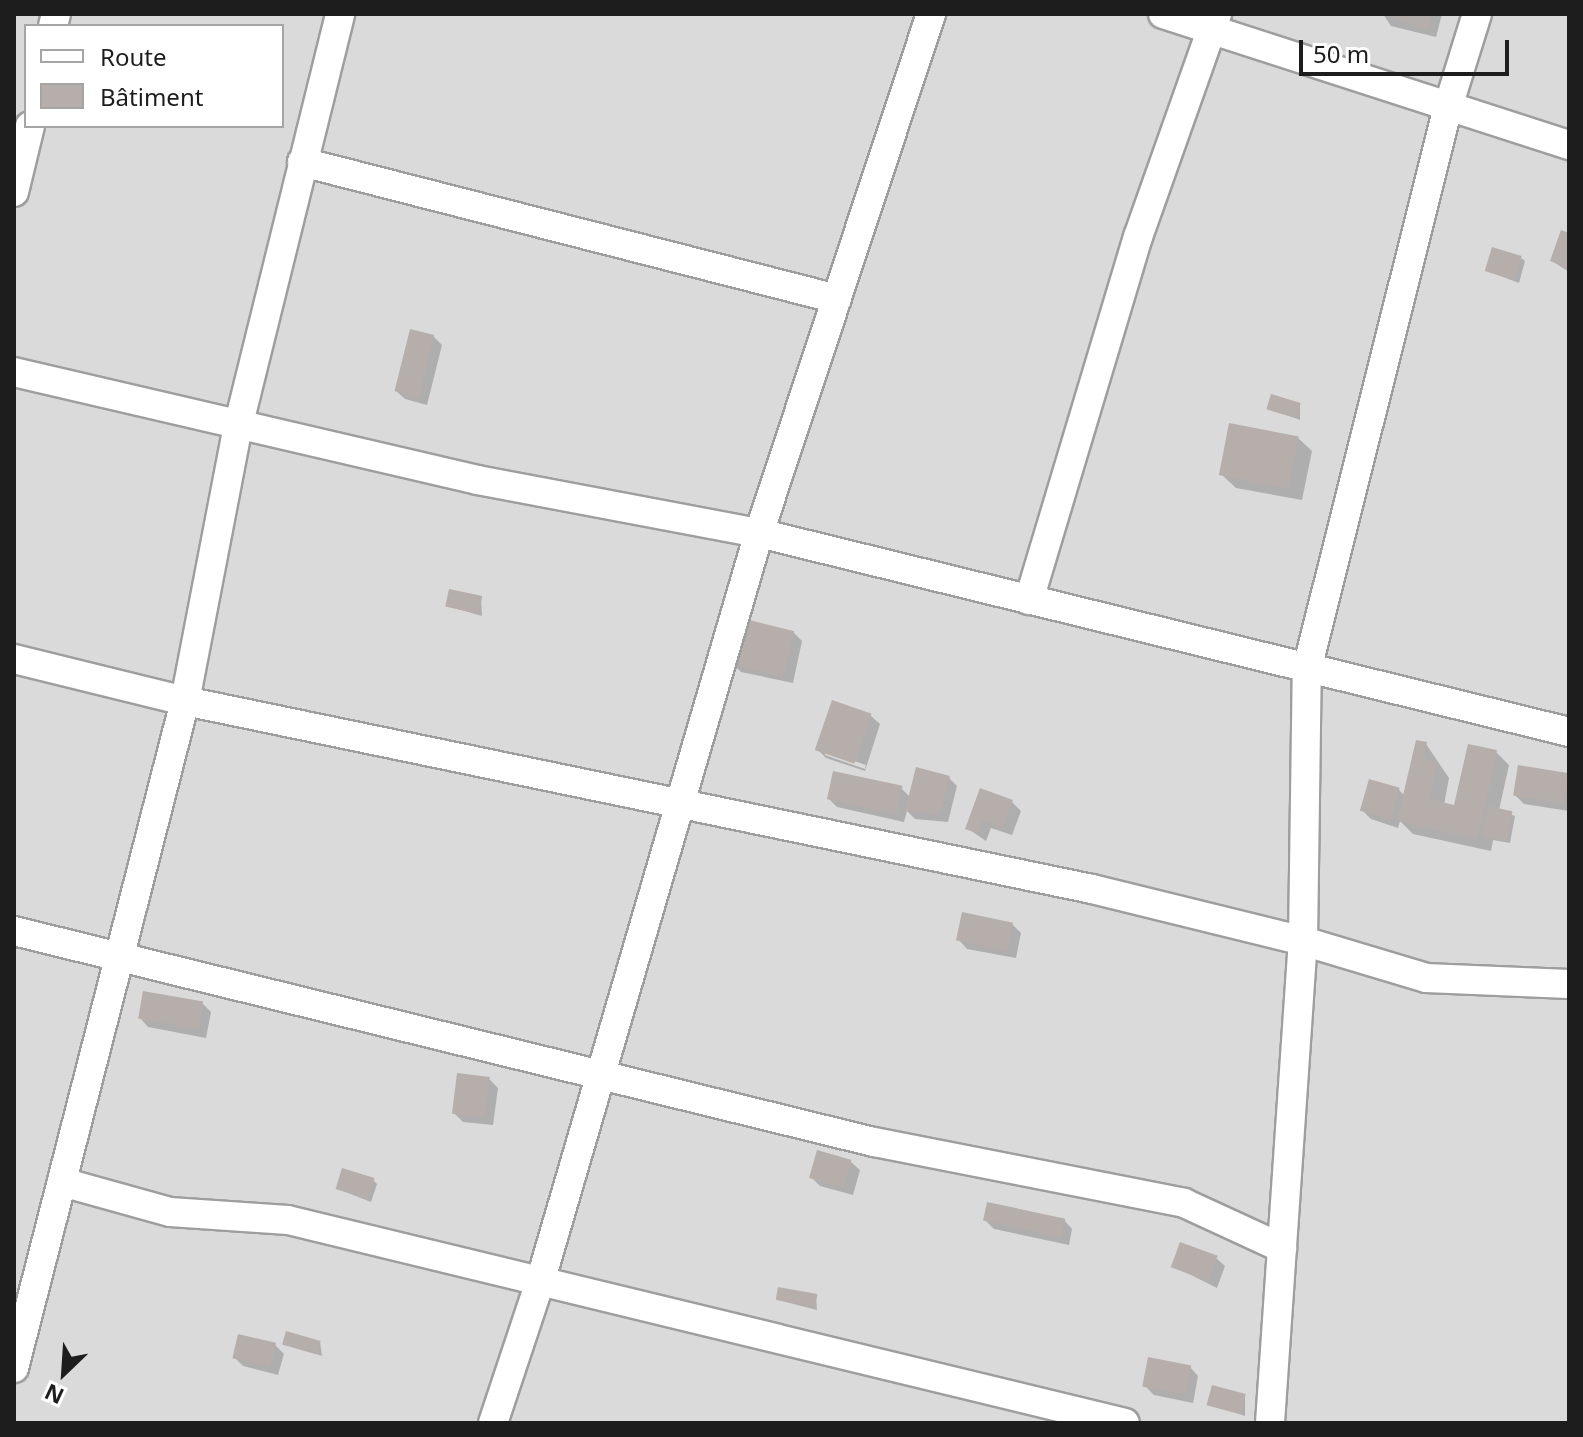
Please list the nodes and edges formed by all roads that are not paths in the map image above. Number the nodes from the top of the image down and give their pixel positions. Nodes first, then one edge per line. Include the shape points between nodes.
1 (340, 14) edge
2 (931, 14) edge
3 (1163, 14) edge
4 (1477, 14) edge
5 (1214, 22) edge
6 (1448, 107) junction
7 (30, 128) edge
8 (1569, 145) edge
9 (302, 162) junction
10 (14, 192) edge
11 (837, 299) junction
12 (14, 372) edge
13 (238, 427) junction
14 (759, 533) junction
15 (1029, 600) junction
16 (14, 659) edge
17 (1307, 669) junction
18 (185, 701) junction
19 (1569, 732) edge
20 (677, 805) junction
21 (14, 931) edge
22 (1303, 941) junction
23 (120, 957) junction
24 (1569, 984) edge
25 (599, 1076) junction
26 (62, 1182) junction
27 (1282, 1248) junction
28 (541, 1279) junction
29 (14, 1368) edge
30 (493, 1423) edge
31 (1125, 1423) edge
32 (1270, 1423) edge

1 - 9 street
2 - 11 street
3 - 5 street
4 - 6 street
5 - 6 street
5 - 15 street via 1138,237
6 - 8 street
6 - 17 street
7 - 10 street
9 - 11 street
9 - 13 street
11 - 14 street
12 - 13 street
13 - 14 street via 478,480
13 - 18 street
14 - 15 street
14 - 20 street
15 - 17 street
16 - 18 street
17 - 19 street
17 - 22 street
18 - 20 street
18 - 23 street
20 - 22 street via 1092,889
20 - 25 street
21 - 23 street
22 - 24 street via 1426,978
22 - 27 street
23 - 25 street
23 - 26 street
25 - 27 street via 874,1142 1184,1203
25 - 28 street
26 - 28 street via 170,1212 288,1220
26 - 29 street
27 - 32 street
28 - 30 street
28 - 31 street

